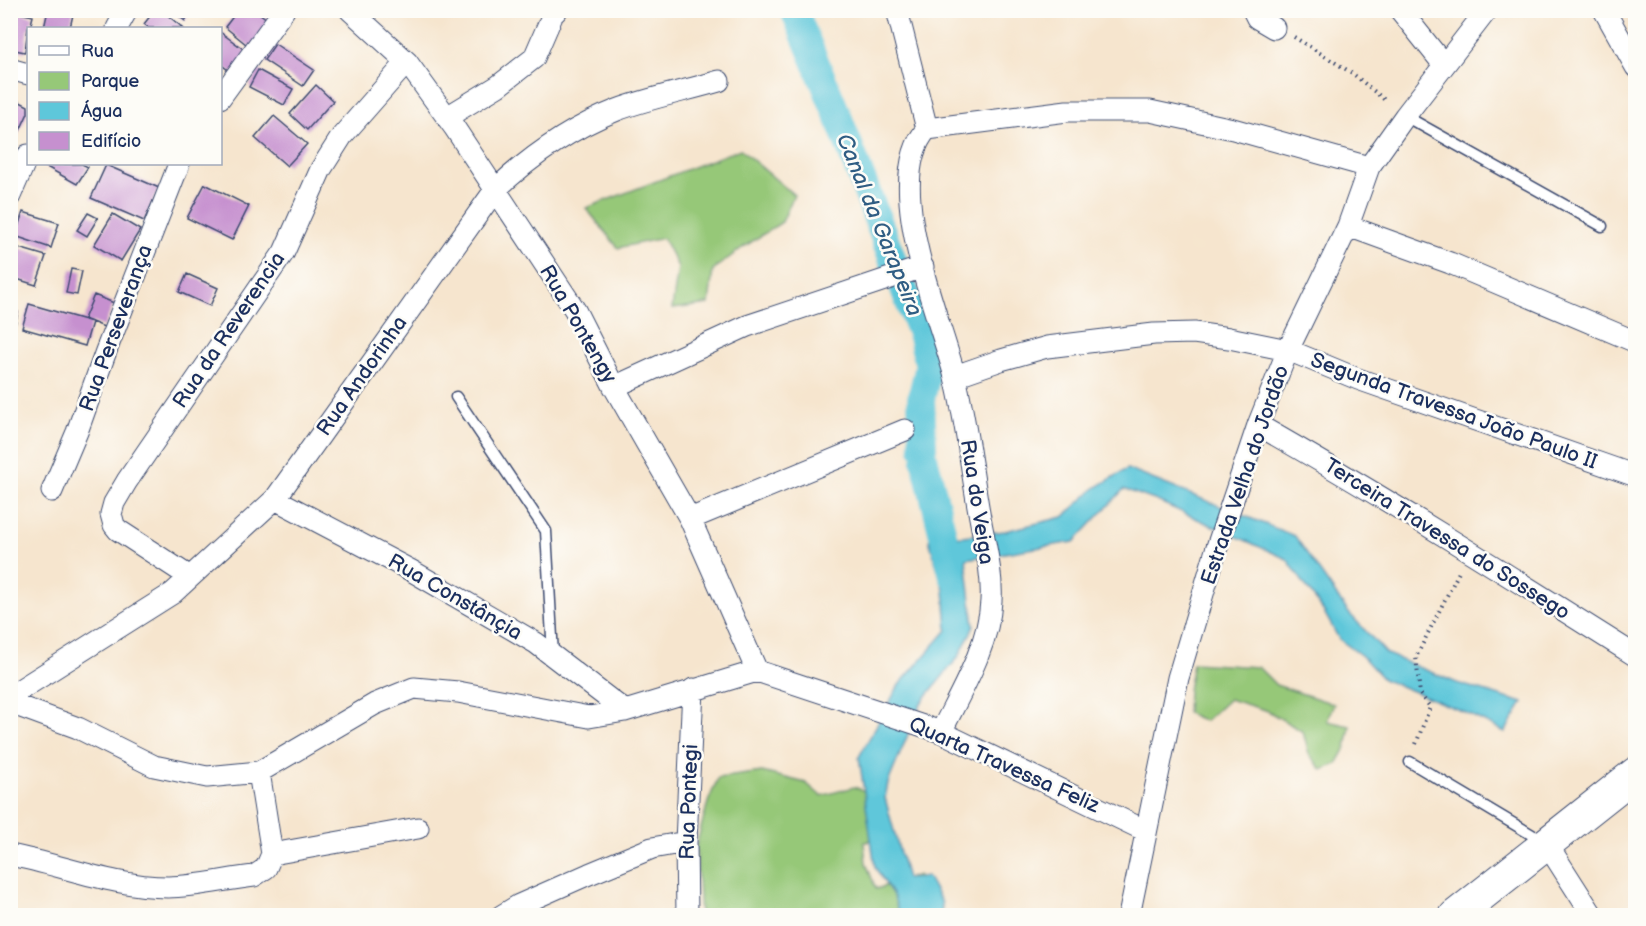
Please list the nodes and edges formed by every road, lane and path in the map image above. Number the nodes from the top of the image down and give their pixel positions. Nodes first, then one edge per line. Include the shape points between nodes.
1 (127, 10) edge
2 (284, 10) edge
3 (557, 10) edge
4 (897, 10) edge
5 (1253, 10) edge
6 (1400, 10) edge
7 (1488, 10) edge
8 (1604, 10) edge
9 (351, 11) edge
10 (118, 27) edge
11 (1274, 28) joint
12 (407, 62) junction
13 (1444, 65) junction
14 (1635, 67) edge
15 (10, 69) edge
16 (27, 74) edge
17 (718, 81) dead end
18 (222, 95) edge
19 (1405, 116) junction
20 (447, 117) junction
21 (927, 129) junction
22 (27, 157) edge
23 (179, 165) edge
24 (1369, 166) junction
25 (495, 190) junction
26 (10, 196) edge
27 (1348, 226) junction
28 (1602, 226) dead end
29 (923, 267) junction
30 (1635, 342) edge
31 (1288, 350) junction
32 (955, 376) junction
33 (614, 387) junction
34 (456, 398) dead end
35 (1258, 425) junction
36 (905, 430) dead end
37 (1635, 476) edge
38 (51, 491) dead end
39 (275, 499) junction
40 (690, 519) junction
41 (1468, 553) junction
42 (190, 577) junction
43 (553, 655) junction
44 (1635, 656) edge
45 (757, 671) junction
46 (693, 689) junction
47 (10, 696) edge
48 (10, 703) edge
49 (626, 711) junction
50 (941, 732) junction
51 (1410, 762) joint
52 (259, 772) junction
53 (1635, 773) edge
54 (418, 828) dead end
55 (1146, 831) junction
56 (686, 842) junction
57 (1547, 844) junction
58 (272, 854) junction
59 (10, 855) edge
60 (501, 915) edge
61 (687, 915) edge
62 (1130, 915) edge
63 (1455, 915) edge
64 (1593, 915) edge

1 - 10 street
2 - 18 street
3 - 20 street via 534,58
4 - 21 street
5 - 11 street via 1257,18
6 - 13 street
7 - 13 street, Estrada Velha do Jordão
8 - 14 street
9 - 12 street, Rua Pontengy
11 - 19 path via 1305,42 1353,73
12 - 20 street, Rua Pontengy
12 - 42 street, Rua da Reverencia via 342,136 321,169 284,252 114,503 111,514 118,530
13 - 19 street, Estrada Velha do Jordão
15 - 16 street
17 - 25 street, Rua Andorinha via 618,110 573,130 522,164
19 - 24 street, Estrada Velha do Jordão
19 - 28 lane
20 - 25 street, Rua Pontengy
21 - 24 street via 1067,111 1150,111
21 - 29 street, Rua do Veiga via 915,150 909,200
22 - 26 street
23 - 38 street, Rua Perseverança
24 - 27 street, Estrada Velha do Jordão
25 - 33 street, Rua Pontengy via 574,310
25 - 39 street, Rua Andorinha
27 - 30 street via 1450,262
27 - 31 street, Estrada Velha do Jordão
29 - 32 street, Rua do Veiga
29 - 33 street via 747,326
31 - 32 street, Segunda Travessa João Paulo II via 1194,333 1154,334 1047,347
31 - 35 street, Estrada Velha do Jordão
31 - 37 street, Segunda Travessa João Paulo II via 1358,379
32 - 50 street, Rua do Veiga via 989,568 991,602 981,648
33 - 40 street, Rua Pontengy
34 - 43 lane via 546,531
35 - 41 street, Terceira Travessa do Sossego
35 - 55 street, Estrada Velha do Jordão via 1178,678
36 - 40 street
39 - 42 street, Rua Andorinha
39 - 43 street, Rua Constânçia via 412,572
40 - 45 street, Rua Pontengy
41 - 44 street, Terceira Travessa do Sossego
41 - 51 path via 1416,657 1420,694 1430,707
42 - 47 street, Rua Andorinha via 173,593
43 - 49 street, Rua Constânçia
45 - 46 street
45 - 50 street, Quarta Travessa Feliz
46 - 49 street
46 - 56 street, Rua Pontegi
48 - 52 street via 78,728 154,766 207,777
49 - 52 street via 589,717 458,692 414,688 375,704
50 - 55 street, Quarta Travessa Feliz
51 - 57 lane
52 - 58 street
53 - 57 main road
54 - 58 street
55 - 62 street, Estrada Velha do Jordão
56 - 60 street via 652,848
56 - 61 street, Rua Pontegi
57 - 63 main road
57 - 64 street
58 - 59 street via 266,868 254,876 168,887 123,883

